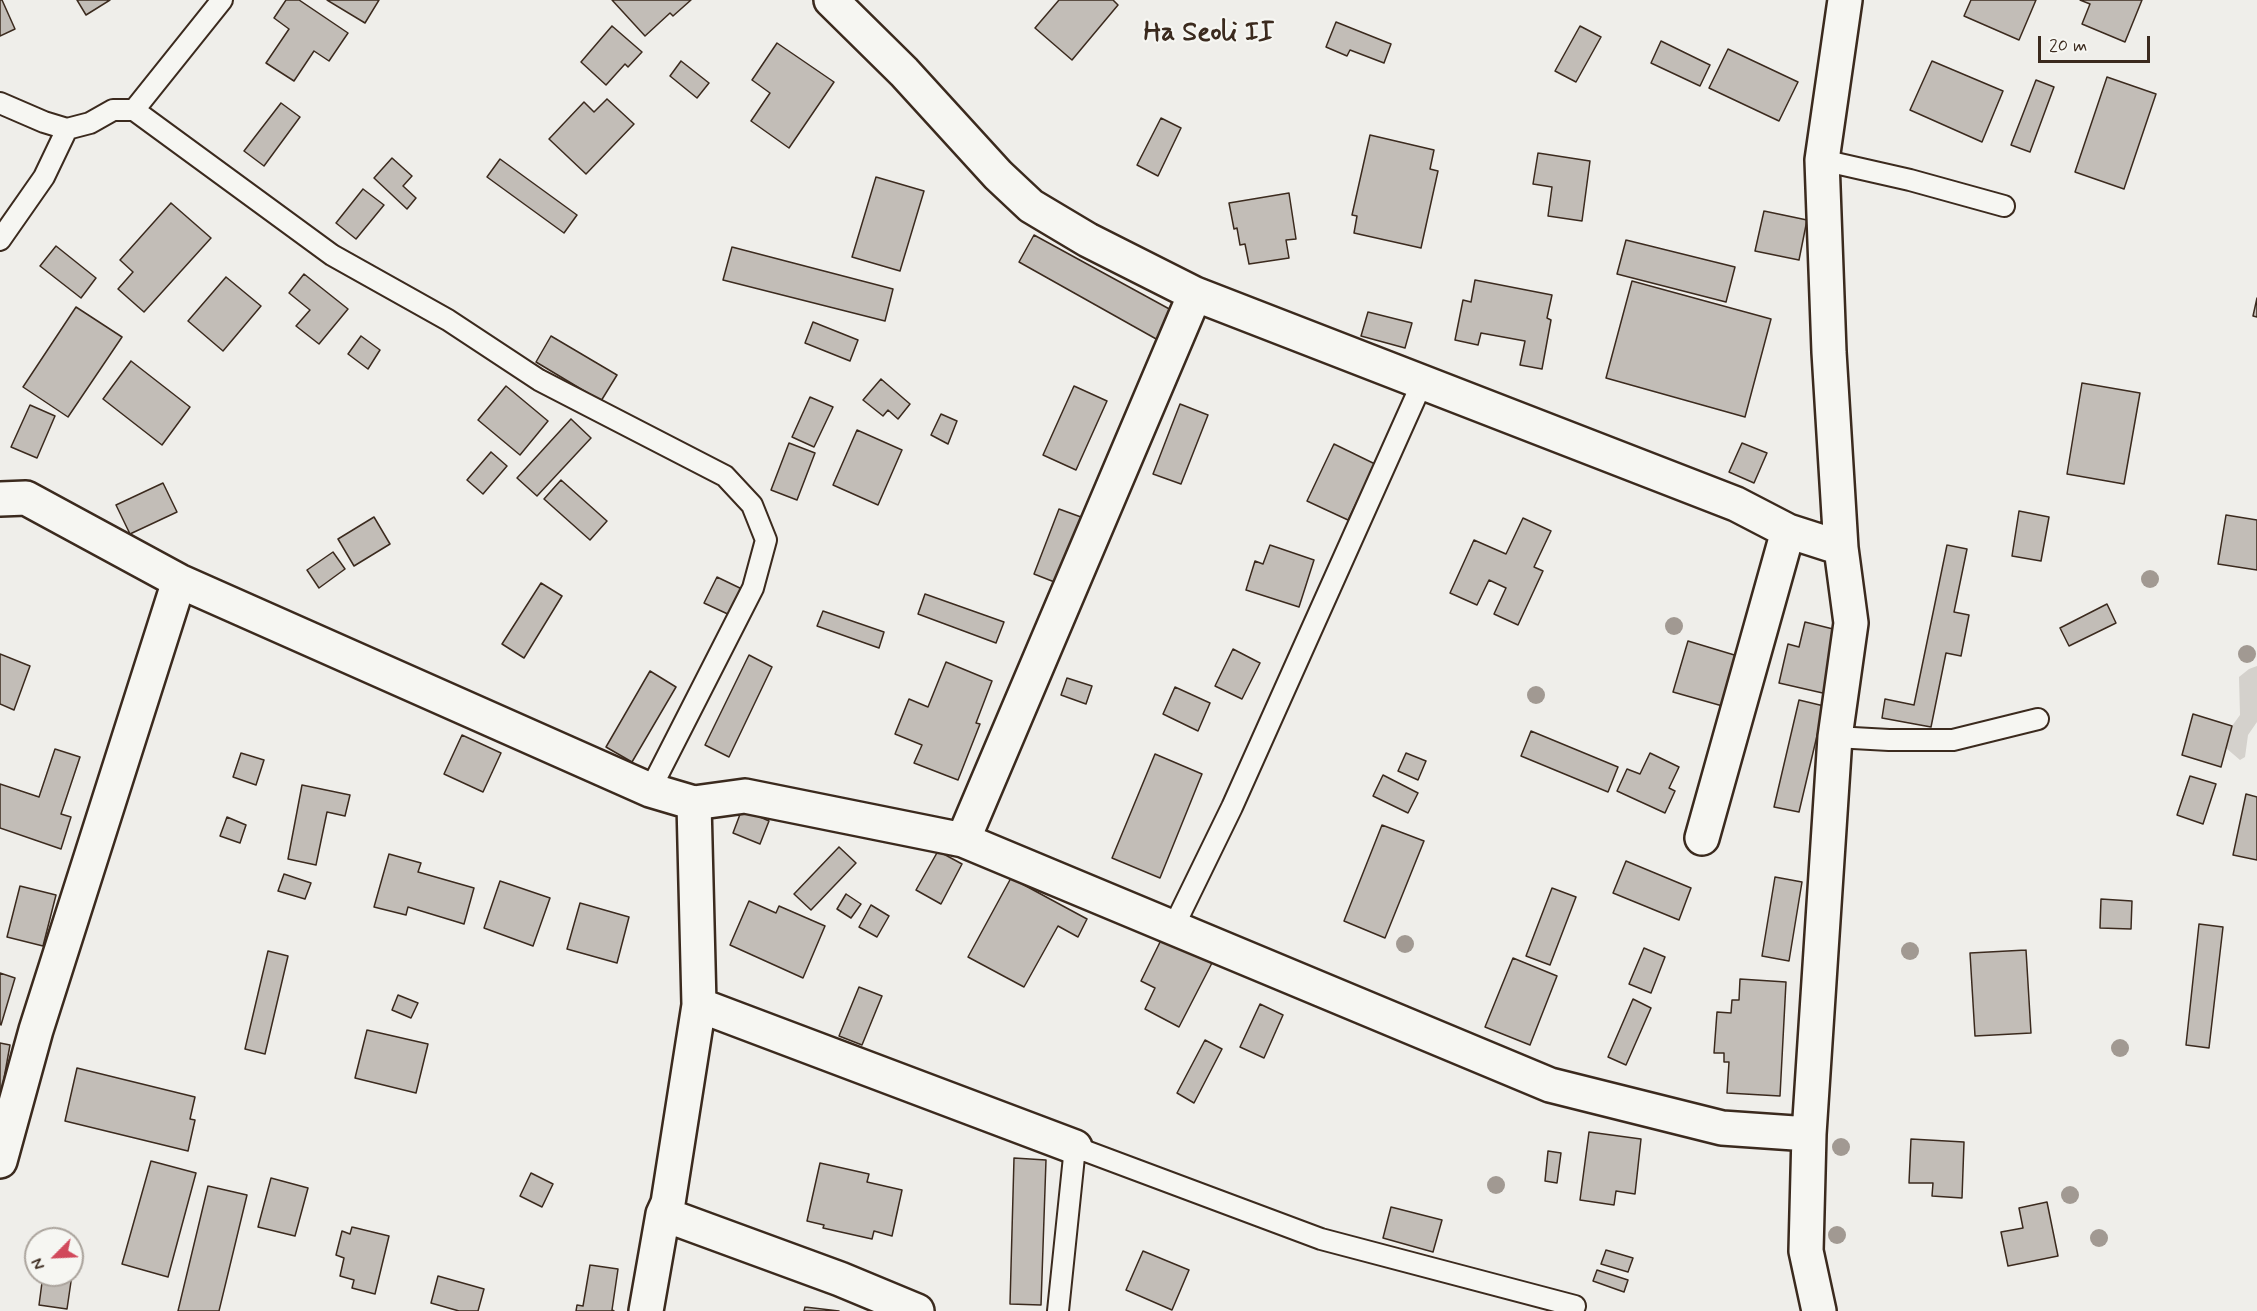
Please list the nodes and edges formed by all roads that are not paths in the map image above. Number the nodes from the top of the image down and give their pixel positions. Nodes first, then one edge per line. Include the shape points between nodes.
1 (222, 0) edge
2 (831, 0) edge
3 (1845, 0) edge
4 (0, 103) edge
5 (134, 110) junction
6 (67, 129) junction
7 (1822, 160) junction
8 (2004, 206) dead end
9 (0, 240) edge
10 (1195, 294) junction
11 (1422, 383) junction
12 (0, 499) edge
13 (1788, 531) junction
14 (1841, 548) junction
15 (179, 581) junction
16 (2038, 719) dead end
17 (1835, 737) junction
18 (650, 790) junction
19 (694, 803) junction
20 (1702, 838) dead end
21 (963, 840) junction
22 (1173, 928) junction
23 (699, 1005) junction
24 (1809, 1134) junction
25 (1075, 1147) junction
26 (0, 1161) edge
27 (663, 1214) junction
28 (1575, 1306) dead end
29 (646, 1311) edge
30 (917, 1311) edge
31 (1058, 1311) edge
32 (1819, 1311) edge

1 - 5 lane
2 - 10 street via 1031,206
3 - 7 street
4 - 6 lane
5 - 6 lane via 113,110 90,123
5 - 18 lane via 332,255 448,320 539,380 725,476 752,505 766,540 753,588
6 - 9 lane via 44,177
7 - 8 lane
7 - 14 street
10 - 11 street
10 - 21 street
11 - 13 street via 1736,504
11 - 22 lane via 1232,807
12 - 15 street via 26,498
13 - 14 street
13 - 20 street
14 - 17 street via 1851,623
15 - 18 street
15 - 26 street via 36,1030
16 - 17 lane via 1953,740
17 - 24 street
18 - 19 street
19 - 21 street via 745,796
19 - 23 street
21 - 22 street
22 - 24 street via 1550,1085 1722,1128
23 - 25 street
23 - 27 street via 668,1203
24 - 32 street via 1806,1251
25 - 28 lane via 1321,1239
25 - 31 lane
27 - 29 street
27 - 30 street

